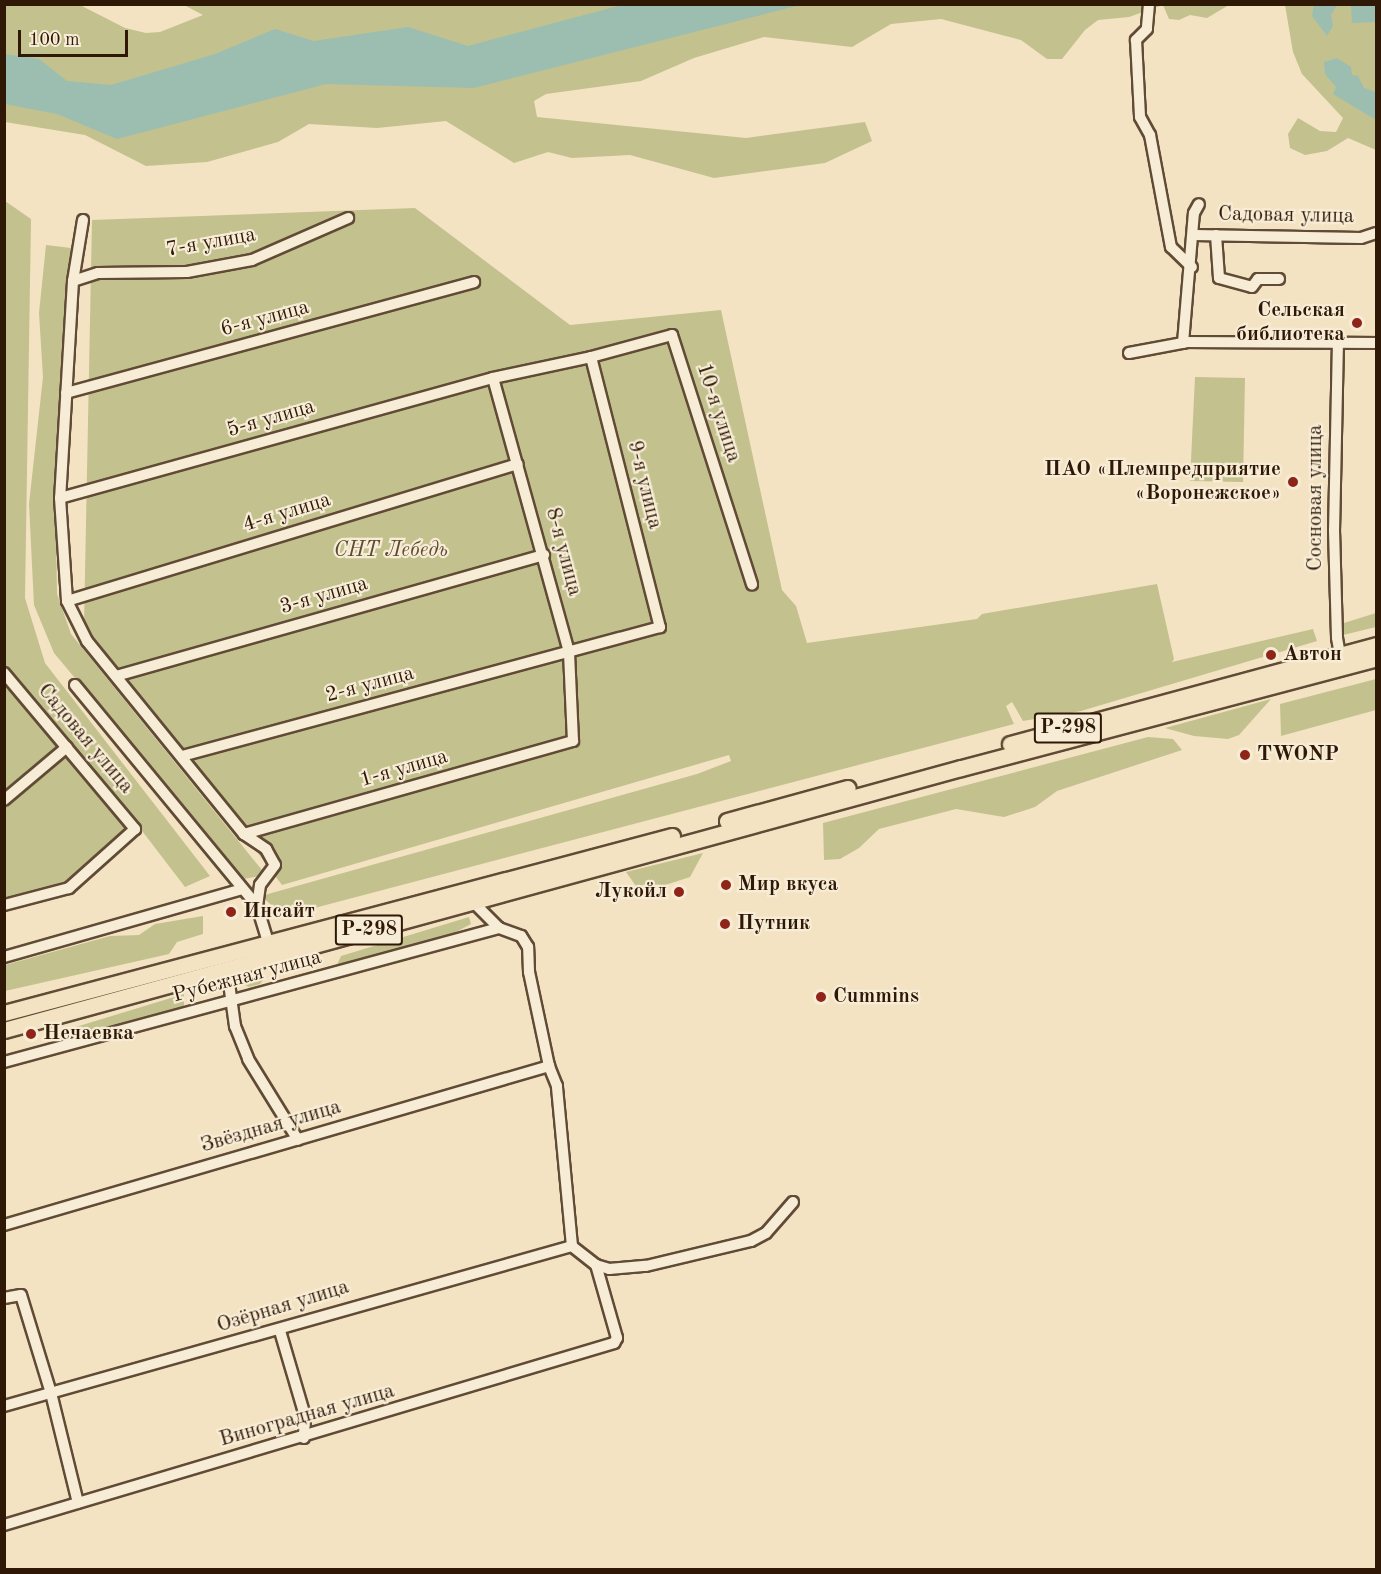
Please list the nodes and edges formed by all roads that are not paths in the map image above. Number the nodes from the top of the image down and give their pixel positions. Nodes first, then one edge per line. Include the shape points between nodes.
1 (1149, 4) edge
2 (1199, 204) dead end
3 (348, 218) dead end
4 (83, 220) dead end
5 (1377, 233) edge
6 (1194, 235) junction
7 (1216, 235) junction
8 (1192, 267) junction
9 (1280, 279) dead end
10 (73, 280) junction
11 (474, 282) dead end
12 (1338, 341) junction
13 (1183, 343) junction
14 (1377, 343) edge
15 (1129, 353) dead end
16 (591, 357) junction
17 (493, 378) junction
18 (66, 393) junction
19 (518, 464) junction
20 (60, 498) junction
21 (544, 555) junction
22 (752, 584) dead end
23 (67, 601) junction
24 (1377, 645) edge
25 (569, 652) junction
26 (1340, 655) junction
27 (1377, 658) edge
28 (4, 673) edge
29 (116, 676) junction
30 (75, 685) dead end
31 (573, 741) joint
32 (67, 747) junction
33 (181, 756) junction
34 (841, 790) junction
35 (4, 800) edge
36 (759, 823) junction
37 (693, 830) junction
38 (244, 834) junction
39 (610, 864) junction
40 (243, 889) junction
41 (473, 902) junction
42 (4, 905) edge
43 (257, 906) junction
44 (499, 928) junction
45 (269, 945) junction
46 (4, 957) edge
47 (227, 969) junction
48 (232, 1002) junction
49 (4, 1013) edge
50 (4, 1030) edge
51 (4, 1062) edge
52 (549, 1066) junction
53 (298, 1140) junction
54 (793, 1202) dead end
55 (4, 1225) edge
56 (572, 1246) junction
57 (596, 1265) junction
58 (4, 1298) edge
59 (280, 1331) junction
60 (51, 1393) junction
61 (4, 1406) edge
62 (304, 1438) junction
63 (78, 1503) junction
64 (4, 1525) edge

1 - 8 street via 1148,29 1136,40 1140,117 1150,135 1171,247
2 - 6 street via 1194,213
3 - 10 street, 7-я улица via 252,260 187,272 98,273
4 - 10 street
5 - 7 street, Садовая улица via 1360,238
6 - 7 street, Садовая улица
6 - 8 street
7 - 9 street via 1219,278 1252,287 1258,279
8 - 13 street
10 - 18 street
11 - 18 street, 6-я улица
12 - 13 street
12 - 14 street
12 - 26 street, Сосновая улица via 1334,530 1336,638
13 - 15 street
16 - 17 street
16 - 22 street, 10-я улица via 672,334
16 - 25 street, 9-я улица via 660,627
17 - 19 street, 8-я улица
17 - 20 street, 5-я улица
18 - 20 street
19 - 21 street, 8-я улица
19 - 23 street, 4-я улица
20 - 23 street
21 - 25 street, 8-я улица
21 - 29 street, 3-я улица
23 - 29 street via 87,641
24 - 26 highway, Р-298
25 - 31 street, 8-я улица
25 - 33 street, 2-я улица
26 - 34 highway, Р-298
27 - 36 highway, Р-298
28 - 32 street, Садовая улица
29 - 33 street
30 - 40 street
31 - 38 street, 1-я улица
32 - 35 street
32 - 42 street, Садовая улица via 135,829 69,888
33 - 38 street
34 - 36 highway via 843,794 772,814
34 - 37 highway, Р-298
36 - 39 highway, Р-298
37 - 39 highway via 610,855 606,860
37 - 45 highway, Р-298
38 - 43 street via 266,849 275,865 260,885
39 - 41 highway, Р-298
40 - 43 street
40 - 46 street
41 - 44 street
41 - 47 highway, Р-298
43 - 45 street
44 - 48 street, Рубежная улица
44 - 52 street via 521,936 528,947 529,972
45 - 49 highway, Р-298
47 - 48 street
47 - 50 highway, Р-298
48 - 51 street, Рубежная улица
48 - 53 street via 235,1026 248,1059
52 - 53 street, Звёздная улица
52 - 56 street via 557,1086
53 - 55 street, Звёздная улица
54 - 57 street via 766,1233 751,1241 646,1266 609,1269
56 - 57 street
56 - 59 street, Озёрная улица via 377,1299
57 - 62 street, Виноградная улица via 617,1338 606,1348
58 - 60 street via 21,1294
59 - 60 street, Озёрная улица
59 - 62 street via 305,1416
60 - 61 street, Озёрная улица
60 - 63 street
62 - 63 street, Виноградная улица
63 - 64 street, Виноградная улица

